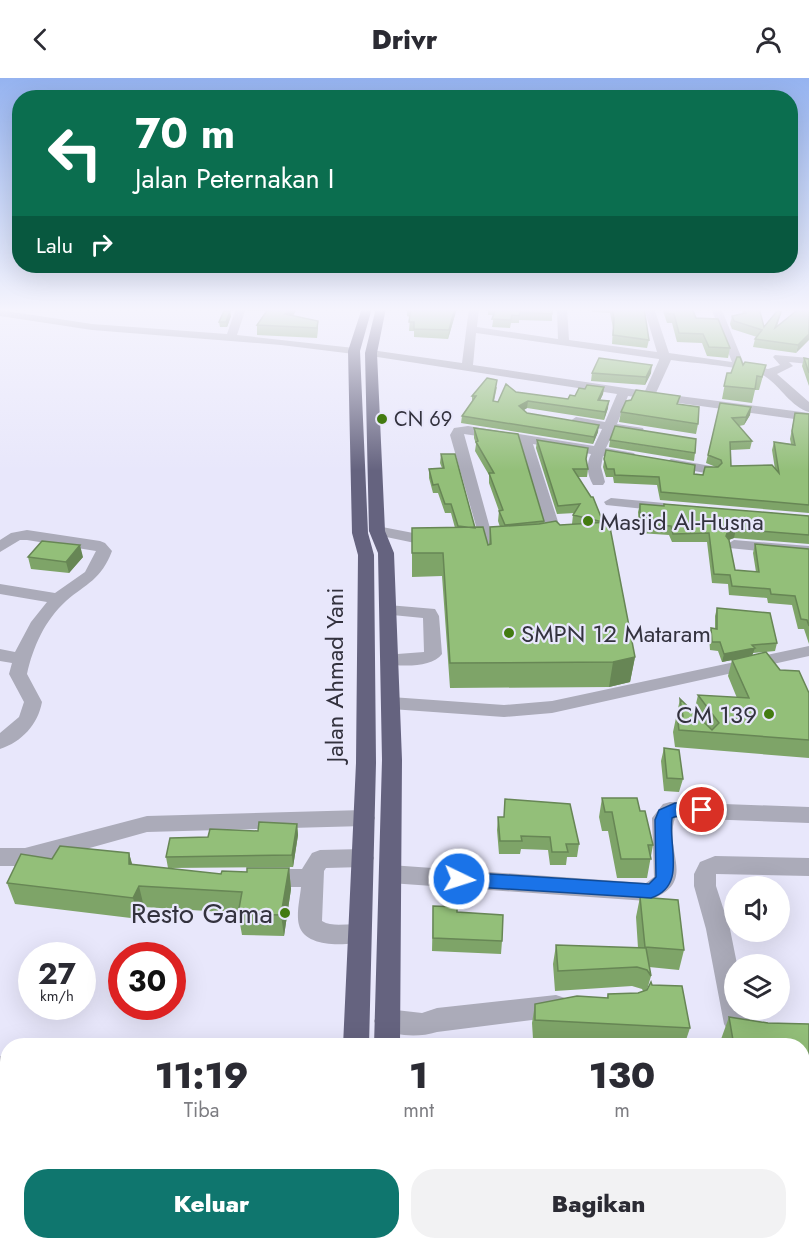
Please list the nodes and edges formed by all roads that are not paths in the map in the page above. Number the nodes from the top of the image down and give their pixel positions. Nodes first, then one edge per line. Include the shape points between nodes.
1 (354, 363) edge
2 (370, 363) edge
3 (432, 363) edge
4 (468, 363) edge
5 (663, 363) edge
6 (711, 363) edge
7 (738, 363) edge
8 (784, 363) edge
9 (739, 366) junction
10 (467, 368) junction
11 (769, 373) junction
12 (624, 392) junction
13 (649, 396) junction
14 (809, 408) edge
15 (809, 417) edge
16 (562, 419) edge
17 (608, 426) junction
18 (654, 434) edge
19 (525, 440) junction
20 (598, 451) junction
21 (711, 470) edge
22 (598, 482) dead end
23 (611, 502) dead end
24 (681, 508) edge
25 (452, 543) edge
26 (377, 544) junction
27 (470, 544) edge
28 (487, 544) junction
29 (734, 545) dead end
30 (0, 547) edge
31 (808, 555) edge
32 (0, 589) edge
33 (59, 599) junction
34 (388, 610) junction
35 (809, 651) edge
36 (0, 655) edge
37 (390, 658) junction
38 (21, 659) junction
39 (391, 703) junction
40 (3, 738) edge
41 (392, 760) junction
42 (366, 763) junction
43 (809, 815) edge
44 (364, 818) junction
45 (0, 857) edge
46 (363, 858) junction
47 (809, 867) edge
48 (390, 874) junction
49 (242, 878) edge
50 (312, 878) junction
51 (359, 933) junction
52 (578, 1000) edge
53 (387, 1033) edge
54 (773, 1037) edge
55 (356, 1038) edge

1 - 26 highway, Jalan Ahmad Yani via 360,533
2 - 26 highway
3 - 10 street
4 - 10 street
5 - 13 street
6 - 9 street
7 - 9 street
8 - 11 street via 787,366
9 - 11 street
10 - 12 street
11 - 14 street
12 - 13 street
12 - 17 street
13 - 15 street
16 - 17 street
17 - 18 street
17 - 20 street
19 - 20 street
19 - 28 street via 554,534 547,539
19 - 28 street via 468,430 457,435
20 - 21 street
20 - 22 street via 594,467
23 - 24 street
25 - 26 street via 418,540
26 - 34 highway
26 - 42 highway, Jalan Ahmad Yani
27 - 28 street
29 - 31 street
30 - 33 street via 16,536 27,535 104,548 90,576
32 - 33 street
33 - 38 street via 45,615
34 - 37 highway
34 - 37 street via 429,613 433,654 427,658
35 - 39 street via 552,707 504,711
36 - 38 street
37 - 39 highway
38 - 40 street via 18,674 33,702 31,715 18,731
39 - 41 highway
41 - 42 highway
41 - 48 highway
42 - 44 highway, Jalan Ahmad Yani
43 - 48 street via 670,810 663,818 665,879 647,892
44 - 45 street via 147,824 25,857
44 - 46 highway, Jalan Ahmad Yani
46 - 50 street via 320,859
46 - 51 highway, Jalan Ahmad Yani
47 - 54 street via 715,865 705,874 737,1024 748,1034
48 - 53 highway
49 - 50 street
50 - 51 street via 310,924 315,930 323,934
51 - 55 highway, Jalan Ahmad Yani
52 - 53 street via 548,1008 437,1020

